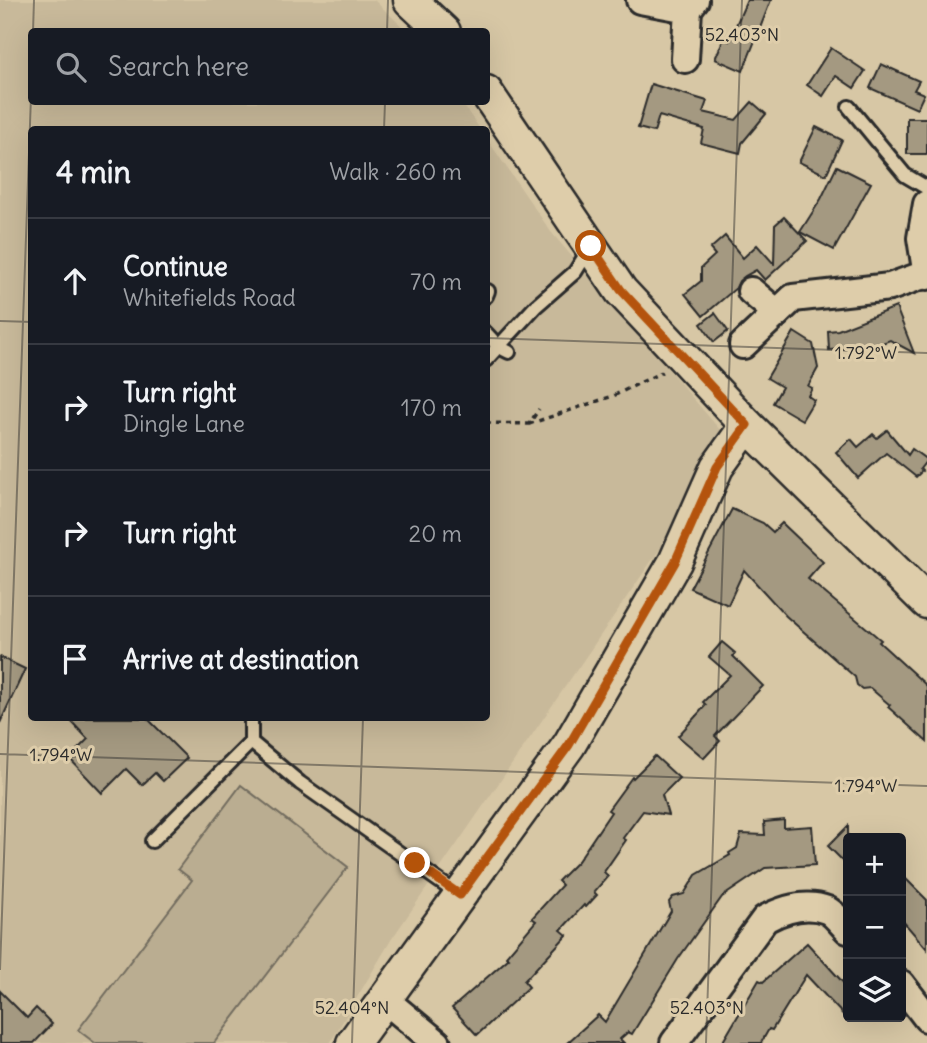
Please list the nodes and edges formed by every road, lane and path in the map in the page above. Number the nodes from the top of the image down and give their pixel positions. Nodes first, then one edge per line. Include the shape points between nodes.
1 (410, 0) edge
2 (640, 0) edge
3 (692, 4) edge
4 (440, 28) edge
5 (685, 59) dead end
6 (490, 98) edge
7 (849, 107) dead end
8 (927, 188) edge
9 (927, 205) edge
10 (591, 246) junction
11 (926, 275) edge
12 (751, 291) dead end
13 (777, 313) junction
14 (490, 337) edge
15 (743, 345) dead end
16 (504, 349) junction
17 (490, 358) edge
18 (687, 360) junction
19 (539, 409) dead end
20 (490, 423) edge
21 (529, 424) junction
22 (747, 425) junction
23 (927, 603) edge
24 (251, 721) edge
25 (251, 742) junction
26 (152, 841) dead end
27 (460, 895) junction
28 (843, 925) edge
29 (906, 991) edge
30 (384, 999) junction
31 (927, 1018) edge
32 (353, 1043) edge
33 (437, 1043) edge
34 (674, 1043) edge

1 - 4 street
2 - 3 street
3 - 5 street
6 - 10 street
7 - 8 lane via 905,175
9 - 11 street via 921,237
10 - 16 lane via 575,272 536,306
10 - 18 street via 621,290
11 - 13 street via 890,287 793,298
12 - 13 street
13 - 15 street
14 - 16 lane
16 - 17 lane
18 - 21 path via 613,396
18 - 22 street
19 - 21 path
20 - 21 path
22 - 23 street
22 - 27 street via 717,467 675,562 569,745
24 - 25 lane
25 - 26 lane
25 - 27 lane via 300,783
27 - 30 street
28 - 34 street via 829,911 802,907 765,919
29 - 31 street
30 - 32 street
30 - 33 street

